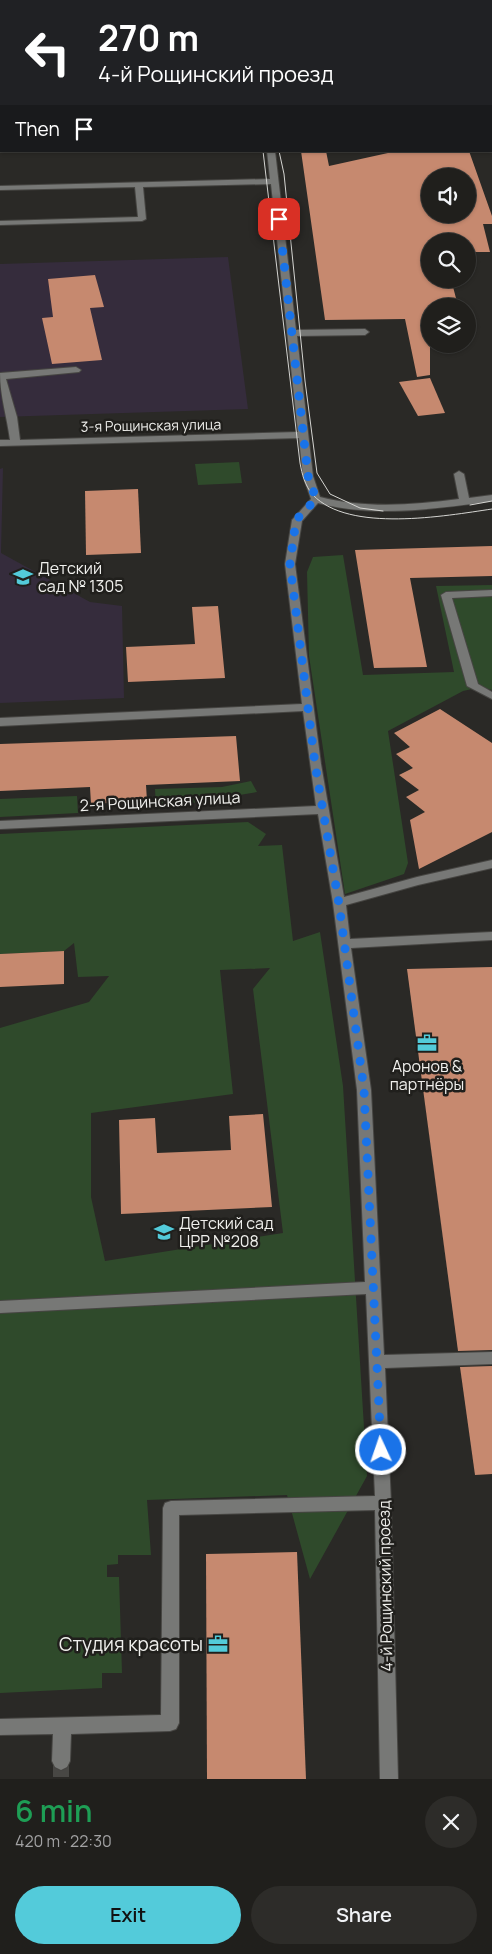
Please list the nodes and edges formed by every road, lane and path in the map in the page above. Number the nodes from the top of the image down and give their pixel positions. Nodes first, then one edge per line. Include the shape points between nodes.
1 (271, 152) edge
2 (275, 181) junction
3 (140, 184) junction
4 (0, 188) edge
5 (0, 223) edge
6 (365, 332) dead end
7 (292, 333) junction
8 (76, 370) dead end
9 (0, 376) edge
10 (303, 435) junction
11 (16, 442) junction
12 (0, 443) edge
13 (459, 474) dead end
14 (492, 498) edge
15 (316, 499) junction
16 (465, 502) junction
17 (492, 593) edge
18 (492, 696) edge
19 (308, 707) junction
20 (0, 722) edge
21 (322, 810) junction
22 (0, 825) edge
23 (492, 864) edge
24 (339, 904) junction
25 (492, 936) edge
26 (344, 944) junction
27 (374, 1288) junction
28 (0, 1307) edge
29 (492, 1358) edge
30 (377, 1362) junction
31 (383, 1503) junction
32 (62, 1725) junction
33 (0, 1727) edge
34 (61, 1761) tunnel mouth
35 (389, 1779) edge

1 - 2 street
2 - 3 street
2 - 7 street
3 - 4 street
3 - 5 street via 142,219
6 - 7 street
7 - 10 street
8 - 9 street
9 - 11 street
10 - 11 street, 3-я Рощинская улица
10 - 15 street via 308,476
11 - 12 street, 3-я Рощинская улица
13 - 16 street
14 - 16 street
15 - 16 street via 336,506 363,507
15 - 19 street, 4-й Рощинский проезд via 296,520 290,564
17 - 18 street via 446,595 472,686
19 - 20 street
19 - 21 street, 4-й Рощинский проезд
21 - 22 street, 2-я Рощинская улица
21 - 24 street, 4-й Рощинский проезд
23 - 24 street via 417,881
24 - 26 street, 4-й Рощинский проезд
25 - 26 street
26 - 27 street, 4-й Рощинский проезд via 364,1090
27 - 28 street
27 - 30 street, 4-й Рощинский проезд
29 - 30 street
30 - 31 street, 4-й Рощинский проезд
31 - 32 street via 170,1508 170,1723
31 - 35 street, 4-й Рощинский проезд
32 - 33 street
32 - 34 street

